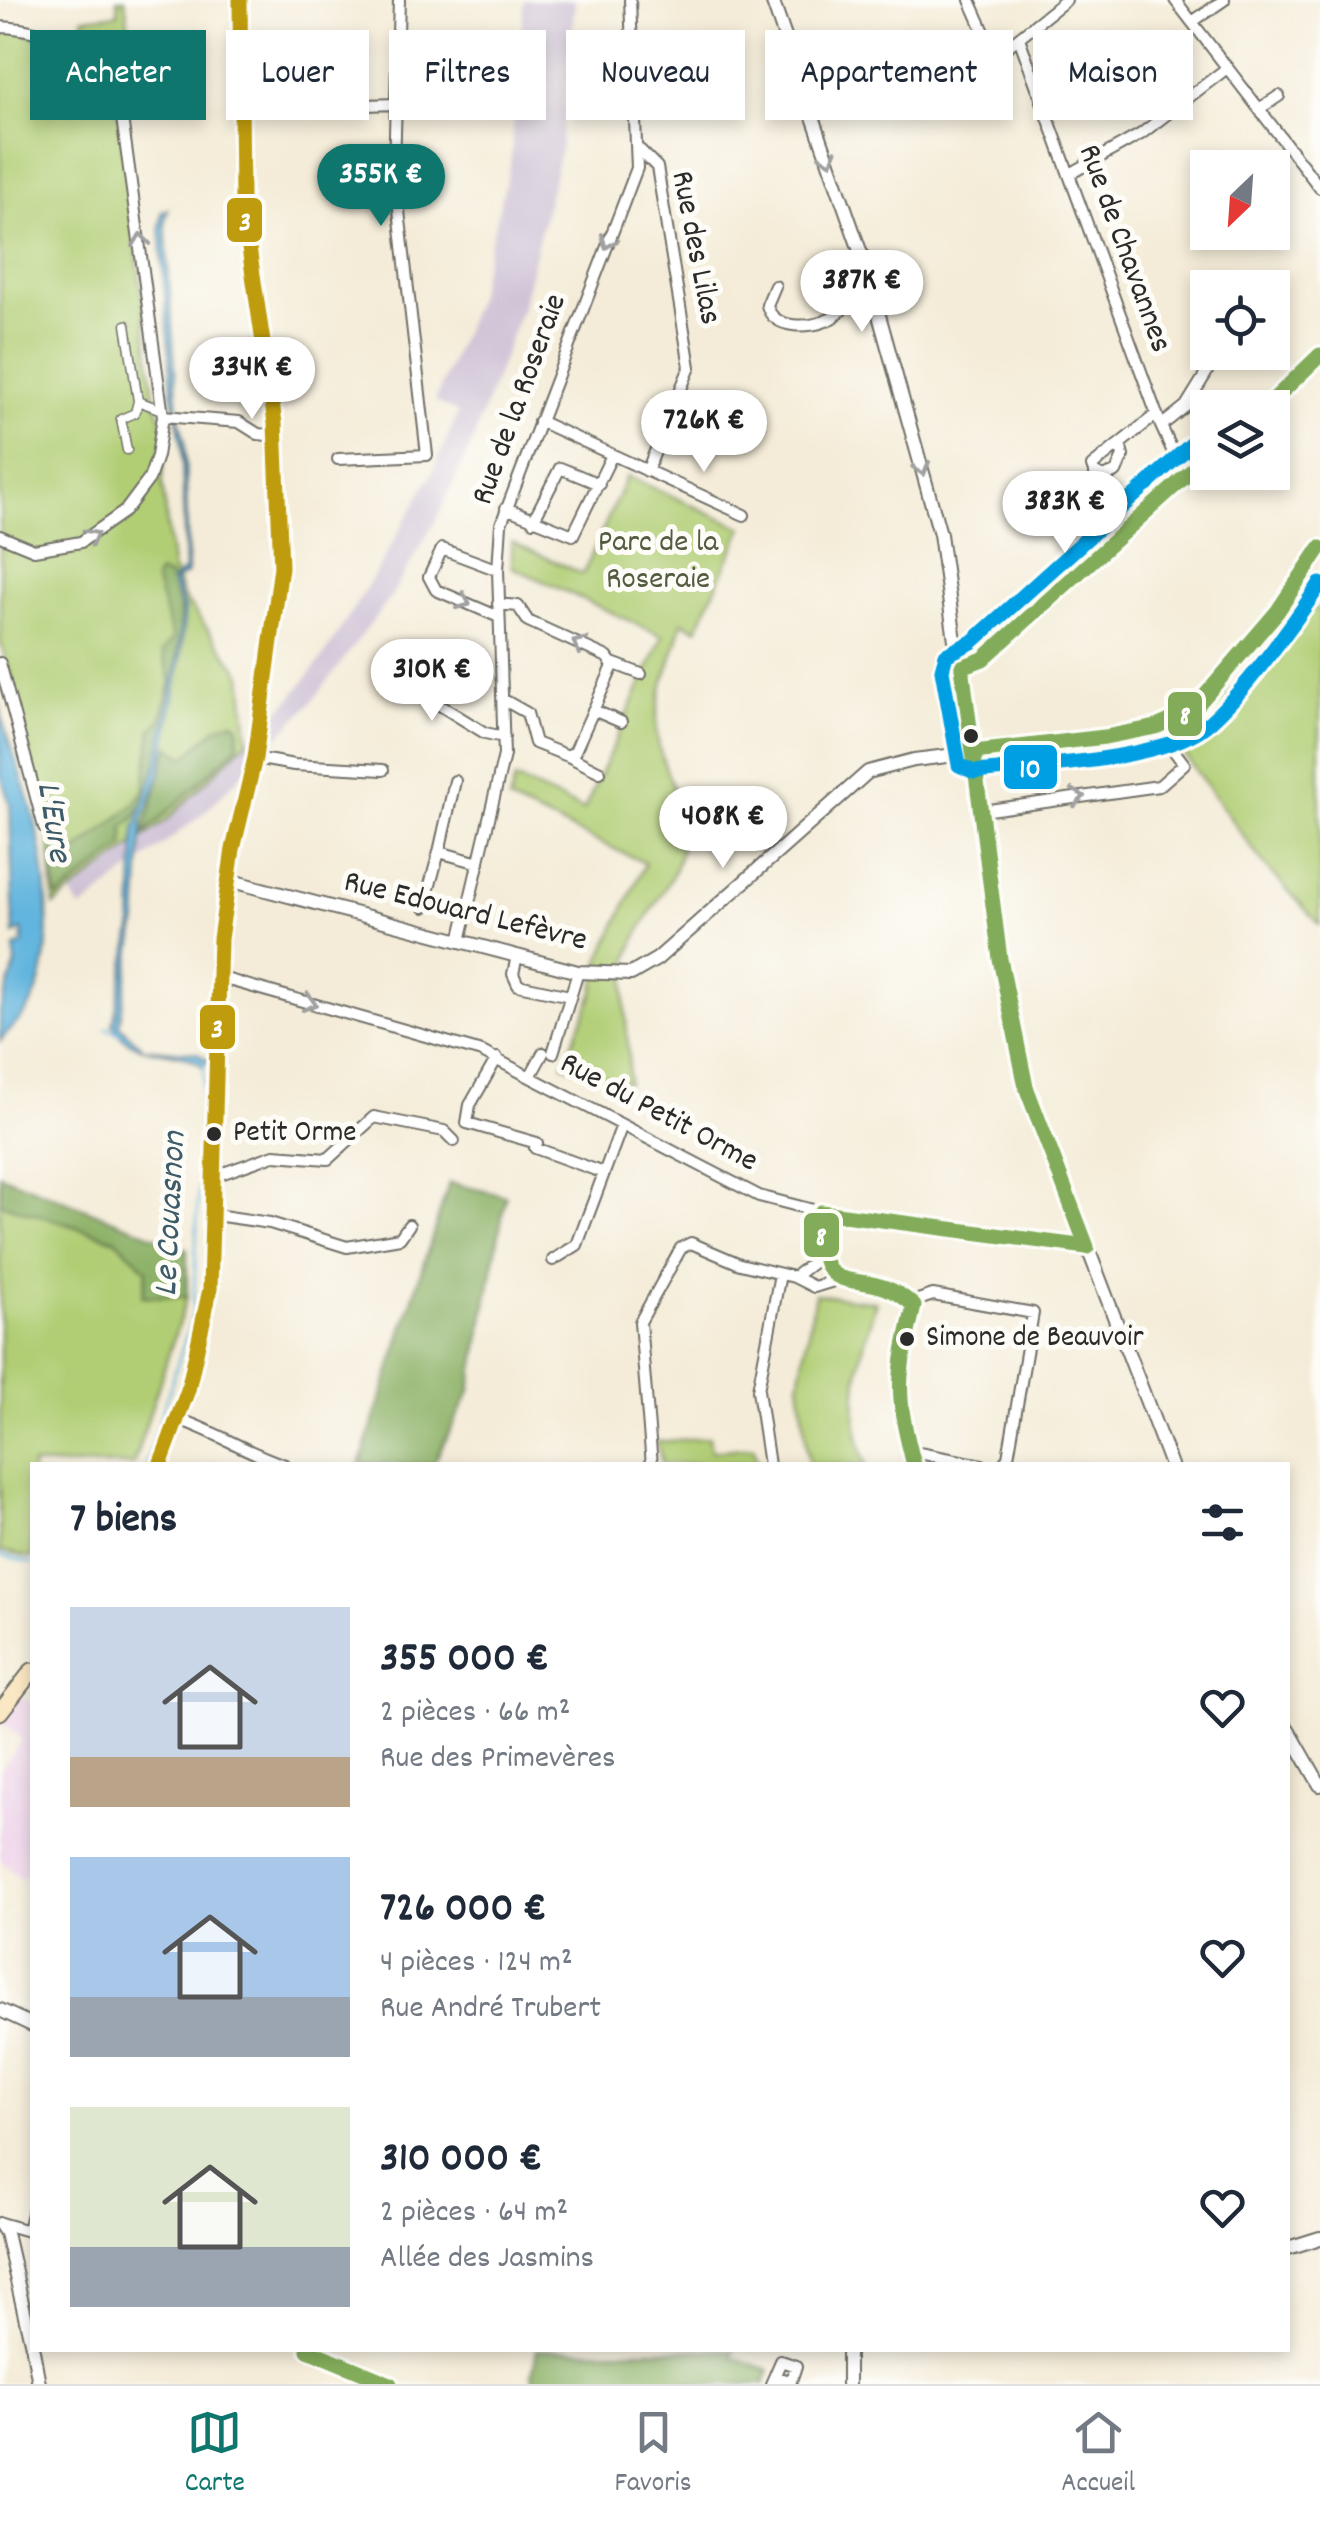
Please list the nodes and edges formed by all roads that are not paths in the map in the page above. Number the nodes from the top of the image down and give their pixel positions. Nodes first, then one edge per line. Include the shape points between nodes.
1 (240, 0) edge
2 (399, 0) edge
3 (630, 0) edge
4 (772, 0) edge
5 (970, 0) edge
6 (1066, 0) edge
7 (1175, 0) edge
8 (1224, 0) edge
9 (1192, 22) junction
10 (0, 27) edge
11 (398, 30) edge
12 (1019, 38) junction
13 (1227, 68) junction
14 (1279, 96) dead end
15 (1260, 110) junction
16 (395, 120) edge
17 (640, 150) junction
18 (1070, 174) junction
19 (1320, 188) edge
20 (865, 265) junction
21 (775, 286) dead end
22 (850, 298) junction
23 (874, 300) junction
24 (126, 326) dead end
25 (1320, 355) edge
26 (1207, 372) dead end
27 (1283, 390) edge
28 (138, 401) junction
29 (170, 416) junction
30 (1159, 420) junction
31 (538, 421) junction
32 (276, 436) junction
33 (1120, 444) dead end
34 (128, 450) dead end
35 (612, 455) junction
36 (338, 459) dead end
37 (647, 471) junction
38 (1190, 471) edge
39 (1184, 476) junction
40 (599, 484) junction
41 (506, 508) junction
42 (744, 515) dead end
43 (534, 520) junction
44 (0, 536) edge
45 (1320, 548) edge
46 (498, 570) junction
47 (498, 610) junction
48 (422, 648) dead end
49 (0, 663) edge
50 (612, 663) junction
51 (962, 667) junction
52 (642, 674) dead end
53 (419, 696) dead end
54 (504, 700) junction
55 (438, 704) junction
56 (593, 710) junction
57 (621, 722) dead end
58 (1156, 727) junction
59 (504, 737) junction
60 (974, 752) junction
61 (568, 756) junction
62 (254, 758) junction
63 (382, 770) dead end
64 (600, 772) dead end
65 (455, 780) dead end
66 (982, 811) junction
67 (44, 827) dead end
68 (439, 852) junction
69 (479, 864) junction
70 (228, 880) junction
71 (424, 908) dead end
72 (460, 941) junction
73 (517, 956) junction
74 (578, 972) junction
75 (216, 977) junction
76 (570, 996) junction
77 (496, 1058) junction
78 (531, 1074) junction
79 (622, 1125) junction
80 (454, 1141) dead end
81 (604, 1172) junction
82 (215, 1176) junction
83 (821, 1212) junction
84 (215, 1215) junction
85 (409, 1225) dead end
86 (1088, 1246) junction
87 (820, 1256) junction
88 (552, 1260) dead end
89 (780, 1274) junction
90 (794, 1277) junction
91 (837, 1280) junction
92 (912, 1302) junction
93 (178, 1420) junction
94 (908, 1451) junction
95 (161, 1462) edge
96 (276, 1462) edge
97 (652, 1462) edge
98 (769, 1462) edge
99 (913, 1462) edge
100 (966, 1462) edge
101 (1005, 1462) edge
102 (1170, 1462) edge
103 (30, 1674) edge
104 (0, 1712) edge
105 (1290, 1732) edge
106 (1320, 1784) edge
107 (0, 2010) edge
108 (30, 2024) edge
109 (0, 2223) edge
110 (30, 2231) edge
111 (1320, 2238) edge
112 (1290, 2247) edge
113 (30, 2335) edge
114 (34, 2352) edge
115 (313, 2352) edge
116 (848, 2352) edge
117 (360, 2372) junction
118 (39, 2384) edge
119 (355, 2384) edge
120 (390, 2384) edge
121 (848, 2384) edge

1 - 32 main road via 245,236
2 - 11 street
3 - 17 street, Rue de la Roseraie
4 -> 20 street
5 - 12 street via 995,50
6 - 12 street
7 - 9 street
8 - 9 street
9 - 13 street
29 -> 10 street via 120,103 108,80 73,47 40,31
12 - 18 street, Rue de Chavannes
13 - 15 street
13 - 18 street via 1140,134
14 - 15 street
15 - 19 street
16 - 36 street via 394,167 427,455
17 -> 31 street, Rue de la Roseraie
17 - 37 street, Rue des Lilas via 657,167 690,367
18 - 30 street, Rue de Chavannes
20 - 22 street
20 - 23 street
21 - 22 street via 768,314 787,325 831,319
22 - 23 street
23 -> 51 street via 940,534
24 - 28 street
25 - 27 street
26 - 30 street via 1186,406
28 - 29 street
28 - 34 street via 135,414 122,419
29 - 32 street via 239,422
44 -> 29 street via 50,550 110,526 149,479
30 - 33 street
30 - 39 street, Rue de Chavannes
31 - 35 street
31 - 41 street, Rue de la Roseraie
32 - 62 main road via 282,567
35 - 37 street
35 - 40 street
37 - 42 street
38 - 39 street
39 - 51 street via 983,659
40 - 43 street via 573,535
40 - 43 street via 560,468
41 - 43 street
41 - 46 street, Rue de la Roseraie
45 - 58 street, Rue Edouard Lefèvre via 1206,700
46 - 47 street, Rue de la Roseraie
46 -> 47 street via 442,549 429,577 436,590
50 -> 47 street via 528,621 518,606
47 - 54 street, Rue de la Roseraie
48 - 55 street via 456,664
49 - 67 street
50 - 52 street
50 - 56 street
51 - 60 street
53 - 55 street
54 - 59 street, Rue de la Roseraie
54 - 61 street via 527,713 536,743
55 - 59 street
56 - 57 street
56 - 61 street
58 - 60 street, Rue Edouard Lefèvre
66 -> 58 street via 1158,786 1184,764
59 - 69 street, Rue de la Roseraie
60 - 66 street
60 - 74 street, Rue Edouard Lefèvre via 868,772 650,964 623,975
61 - 64 street
62 - 63 street
62 - 70 main road
65 - 68 street
66 - 86 street via 1000,959 1026,1087
68 - 69 street
68 - 71 street
69 - 72 street, Rue de la Roseraie
70 - 72 street, Rue Edouard Lefèvre
70 - 75 main road
72 - 73 street, Rue Edouard Lefèvre
73 - 74 street, Rue Edouard Lefèvre
73 - 76 street via 518,985
74 - 76 street
75 -> 77 street, Rue du Petit Orme
75 - 82 main road
76 - 78 street via 548,1053
77 - 78 street, Rue du Petit Orme
77 - 81 street via 466,1123 519,1136
78 - 79 street, Rue du Petit Orme
79 - 81 street
79 - 83 street, Rue du Petit Orme via 758,1196
80 - 82 street via 444,1131 374,1117 328,1159 274,1155
81 - 88 street via 576,1245
82 - 84 main road
83 - 86 street, Rue du Petit Orme
83 - 87 street
84 - 85 street via 270,1223 347,1247 400,1238
84 - 93 main road via 210,1290
86 - 102 street
87 - 90 street
87 - 91 street
89 - 90 street
89 - 97 street via 691,1243 681,1248 640,1322
89 - 98 street via 758,1390
90 - 91 street via 814,1288
91 - 92 street via 895,1289
92 - 94 street via 898,1384
92 - 101 street via 933,1295 1034,1313
93 - 95 main road
93 - 96 street
94 - 99 street
94 - 100 street
103 - 104 main road
105 - 106 street
107 - 108 street
109 - 110 street
109 - 113 street
111 - 112 street
114 - 118 street
115 - 117 street
116 - 121 street
117 - 119 street
117 - 120 street

